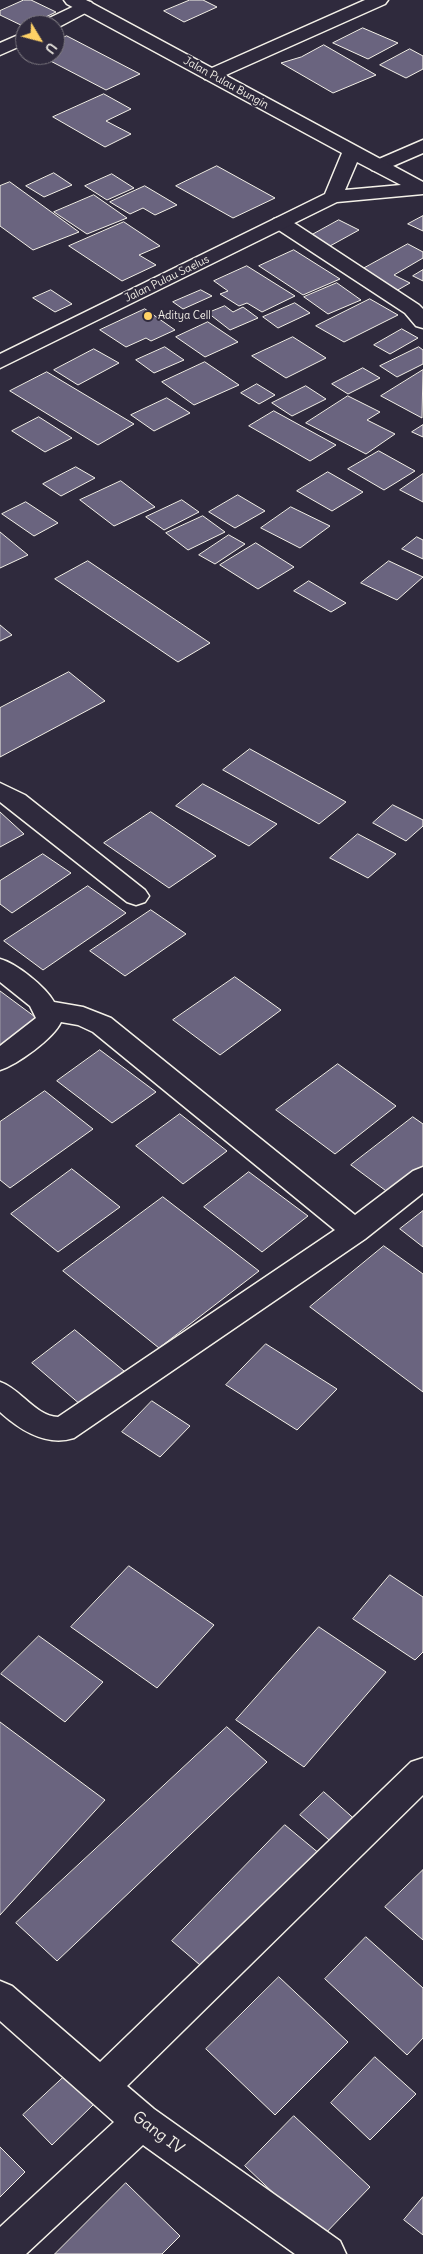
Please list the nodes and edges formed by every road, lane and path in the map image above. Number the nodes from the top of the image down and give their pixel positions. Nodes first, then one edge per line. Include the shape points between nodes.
1 (379, 0) edge
2 (79, 3) edge
3 (62, 15) edge
4 (15, 42) edge
5 (0, 50) edge
6 (211, 75) junction
7 (423, 146) edge
8 (352, 152) junction
9 (378, 166) junction
10 (422, 189) edge
11 (333, 197) junction
12 (281, 223) junction
13 (423, 322) edge
14 (0, 362) edge
15 (0, 791) edge
16 (136, 896) dead end
17 (0, 968) edge
18 (47, 1010) junction
19 (0, 1060) edge
20 (423, 1178) edge
21 (355, 1231) junction
22 (0, 1394) edge
23 (423, 1773) edge
24 (2, 2004) edge
25 (101, 2086) junction
26 (141, 2122) junction
27 (0, 2253) edge
28 (327, 2254) edge

1 - 6 street
2 - 3 street
2 - 6 street, Jalan Pulau Bungin
4 - 5 street
6 - 8 street, Jalan Pulau Bungin
7 - 9 street
8 - 9 street, Jalan Pulau Bungin
8 - 11 street
9 - 10 street, Jalan Pulau Bungin
10 - 11 street, Jalan Pulau Saelus
11 - 12 street, Jalan Pulau Saelus
12 - 13 street via 412,308
12 - 14 street, Jalan Pulau Saelus
15 - 16 street
17 - 18 street via 40,1000
18 - 19 street via 49,1018 46,1025
18 - 21 street via 83,1016 102,1025
20 - 21 street
21 - 22 street via 64,1429 50,1430 37,1423
23 - 25 street
24 - 25 street, Gang IV
25 - 26 street, Gang IV
26 - 27 street
26 - 28 street, Gang IV

